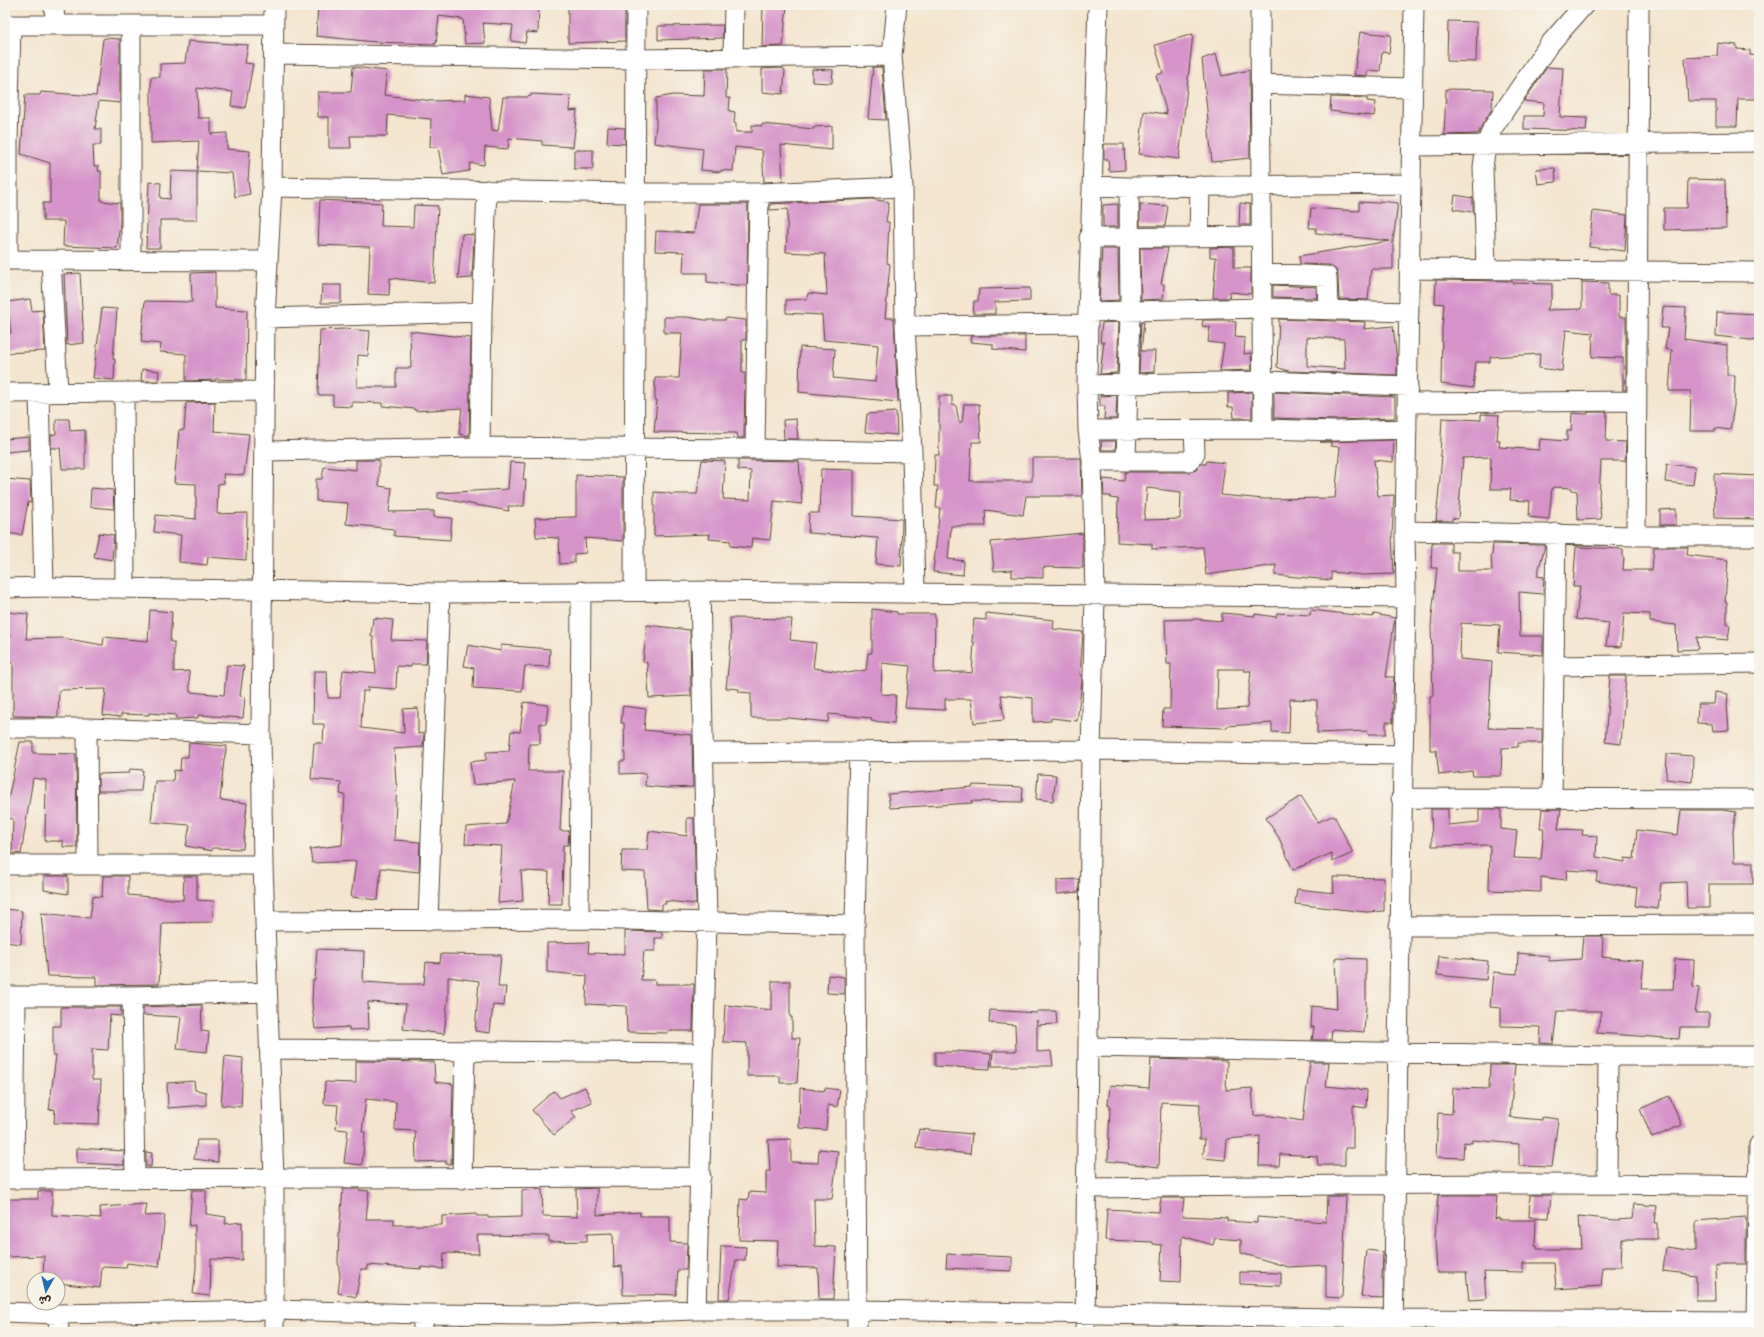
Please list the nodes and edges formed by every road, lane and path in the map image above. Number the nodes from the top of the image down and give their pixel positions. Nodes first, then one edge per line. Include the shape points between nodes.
1 (54, 5) edge
2 (274, 5) edge
3 (636, 5) edge
4 (734, 5) edge
5 (897, 5) edge
6 (1098, 5) edge
7 (1260, 5) edge
8 (1414, 5) edge
9 (1584, 5) edge
10 (1639, 5) edge
11 (8, 25) edge
12 (55, 25) junction
13 (274, 25) junction
14 (131, 26) junction
15 (274, 54) junction
16 (892, 56) junction
17 (733, 58) junction
18 (636, 59) junction
19 (1260, 84) junction
20 (1412, 88) junction
21 (6, 142) edge
22 (1759, 142) edge
23 (1638, 144) junction
24 (1412, 146) junction
25 (1486, 146) junction
26 (1411, 184) junction
27 (1260, 185) junction
28 (1092, 186) junction
29 (1200, 186) junction
30 (272, 187) junction
31 (902, 187) junction
32 (1129, 187) junction
33 (487, 190) junction
34 (635, 193) junction
35 (759, 193) junction
36 (1199, 236) junction
37 (1261, 236) junction
38 (1089, 238) junction
39 (1130, 238) junction
40 (6, 260) edge
41 (51, 260) junction
42 (131, 260) junction
43 (268, 261) junction
44 (1410, 269) junction
45 (1486, 270) junction
46 (1637, 271) junction
47 (1759, 272) edge
48 (1262, 273) junction
49 (1263, 308) junction
50 (1328, 310) junction
51 (1130, 311) junction
52 (482, 312) junction
53 (1409, 312) junction
54 (265, 318) junction
55 (1088, 318) junction
56 (905, 326) junction
57 (1262, 381) junction
58 (1087, 384) junction
59 (1128, 385) junction
60 (58, 391) junction
61 (264, 391) junction
62 (5, 393) edge
63 (39, 393) junction
64 (124, 393) junction
65 (1408, 394) junction
66 (1636, 401) junction
67 (1263, 429) junction
68 (1407, 429) junction
69 (1088, 430) junction
70 (1194, 430) junction
71 (1126, 431) junction
72 (480, 447) junction
73 (635, 448) junction
74 (755, 449) junction
75 (264, 451) junction
76 (912, 452) junction
77 (1126, 460) junction
78 (1092, 461) junction
79 (1405, 531) junction
80 (1556, 534) junction
81 (1636, 536) junction
82 (1759, 536) edge
83 (44, 587) junction
84 (5, 588) edge
85 (125, 589) junction
86 (262, 591) junction
87 (581, 591) junction
88 (634, 591) junction
89 (700, 591) junction
90 (440, 593) junction
91 (915, 593) junction
92 (1094, 596) junction
93 (1406, 598) junction
94 (1759, 663) edge
95 (1555, 666) junction
96 (5, 728) edge
97 (87, 728) junction
98 (262, 734) junction
99 (1091, 750) junction
100 (859, 751) junction
101 (704, 752) junction
102 (1403, 755) junction
103 (1401, 798) junction
104 (1552, 798) junction
105 (1759, 799) edge
106 (88, 864) junction
107 (5, 865) edge
108 (263, 865) junction
109 (579, 919) junction
110 (265, 921) junction
111 (428, 921) junction
112 (707, 921) junction
113 (855, 925) junction
114 (1759, 925) edge
115 (1399, 926) junction
116 (267, 992) junction
117 (10, 996) edge
118 (132, 996) junction
119 (1088, 1048) junction
120 (269, 1049) junction
121 (465, 1052) junction
122 (1397, 1052) junction
123 (703, 1053) junction
124 (1608, 1056) junction
125 (1759, 1056) edge
126 (1759, 1145) edge
127 (701, 1177) junction
128 (135, 1178) junction
129 (274, 1178) junction
130 (462, 1178) junction
131 (10, 1179) edge
132 (1607, 1183) junction
133 (1395, 1184) junction
134 (1759, 1186) edge
135 (1086, 1188) junction
136 (275, 1310) junction
137 (696, 1310) junction
138 (858, 1310) junction
139 (5, 1312) edge
140 (1758, 1321) edge
141 (58, 1323) edge
142 (423, 1323) edge
143 (1085, 1323) edge
144 (550, 1324) edge
145 (1393, 1326) edge
146 (1713, 1327) edge
147 (274, 1332) edge
148 (857, 1332) edge

1 - 12 street
2 - 13 street
3 - 18 street
4 - 17 street
5 - 16 street
6 - 28 street
7 - 19 street
8 - 20 street
9 - 25 street via 1531,70 1492,129
10 - 23 street
11 - 12 street
11 - 21 street
12 - 14 street
13 - 14 street
13 - 15 street
14 - 42 street
15 - 18 street
15 - 30 street
16 - 17 street
16 - 31 street
17 - 18 street
18 - 34 street
19 - 20 street
19 - 27 street
20 - 24 street
21 - 40 street
22 - 23 street
23 - 25 street
23 - 46 street
24 - 25 street
24 - 26 street
25 - 45 street via 1483,168
26 - 27 street
26 - 44 street
27 - 29 street
27 - 37 street
28 - 32 street
28 - 38 street
29 - 32 street
29 - 36 street
30 - 33 street
30 - 43 street
31 - 35 street
31 - 56 street
32 - 39 street
33 - 34 street
33 - 52 street
34 - 35 street
34 - 73 street
35 - 74 street
36 - 37 street
36 - 39 street
37 - 48 street
38 - 39 street
38 - 55 street
39 - 51 street
40 - 41 street
41 - 42 street
41 - 60 street
42 - 43 street
43 - 54 street
44 - 45 street
44 - 53 street
45 - 46 street
46 - 47 street
46 - 66 street
48 - 49 street
48 - 50 street via 1327,276
49 - 50 street
49 - 51 street
49 - 57 street
50 - 53 street
51 - 55 street
51 - 59 street
52 - 54 street
52 - 72 street
53 - 65 street
54 - 61 street
55 - 56 street
55 - 58 street
56 - 76 street
57 - 59 street
57 - 65 street
57 - 67 street
58 - 59 street
58 - 69 street
59 - 71 street
60 - 63 street
60 - 64 street
61 - 64 street
61 - 75 street
62 - 63 street
63 - 83 street
64 - 85 street
65 - 66 street
65 - 68 street
66 - 81 street
67 - 68 street
67 - 70 street
68 - 79 street
69 - 71 street
69 - 78 street
70 - 71 street
70 - 77 street via 1194,453 1190,461
71 - 77 street
72 - 73 street
72 - 75 street
73 - 74 street
73 - 88 street
74 - 76 street
75 - 86 street
76 - 91 street
77 - 78 street
78 - 92 street
79 - 80 street
79 - 93 street
80 - 81 street
80 - 95 street
81 - 82 street
83 - 84 street
83 - 85 street
85 - 86 street
86 - 90 street
86 - 98 street
87 - 88 street
87 - 90 street
87 - 109 street
88 - 89 street
89 - 91 street
89 - 101 street
90 - 111 street
91 - 92 street
92 - 93 street
92 - 99 street
93 - 102 street
94 - 95 street
95 - 104 street
96 - 97 street
97 - 98 street
97 - 106 street
98 - 108 street
99 - 100 street
99 - 102 street
99 - 119 street
100 - 101 street
100 - 113 street
101 - 112 street
102 - 103 street
103 - 104 street
103 - 115 street
104 - 105 street
106 - 107 street
106 - 108 street
108 - 110 street
109 - 111 street
109 - 112 street
110 - 111 street
110 - 116 street
112 - 113 street
112 - 123 street
113 - 138 street
114 - 115 street
115 - 122 street
116 - 118 street
116 - 120 street
117 - 118 street
117 - 131 street
118 - 128 street
119 - 122 street
119 - 135 street
120 - 121 street
120 - 129 street
121 - 123 street
121 - 130 street
122 - 124 street
122 - 133 street
123 - 127 street
124 - 125 street
124 - 132 street
126 - 134 street
127 - 130 street
127 - 137 street
128 - 129 street
128 - 131 street
129 - 130 street
129 - 136 street
132 - 133 street
132 - 134 street
133 - 135 street
133 - 145 street
134 - 140 street
135 - 143 street
136 - 141 street
136 - 142 street
136 - 147 street
137 - 138 street
137 - 144 street
138 - 143 street
138 - 148 street
139 - 141 street
140 - 146 street
142 - 144 street
143 - 145 street
145 - 146 street

